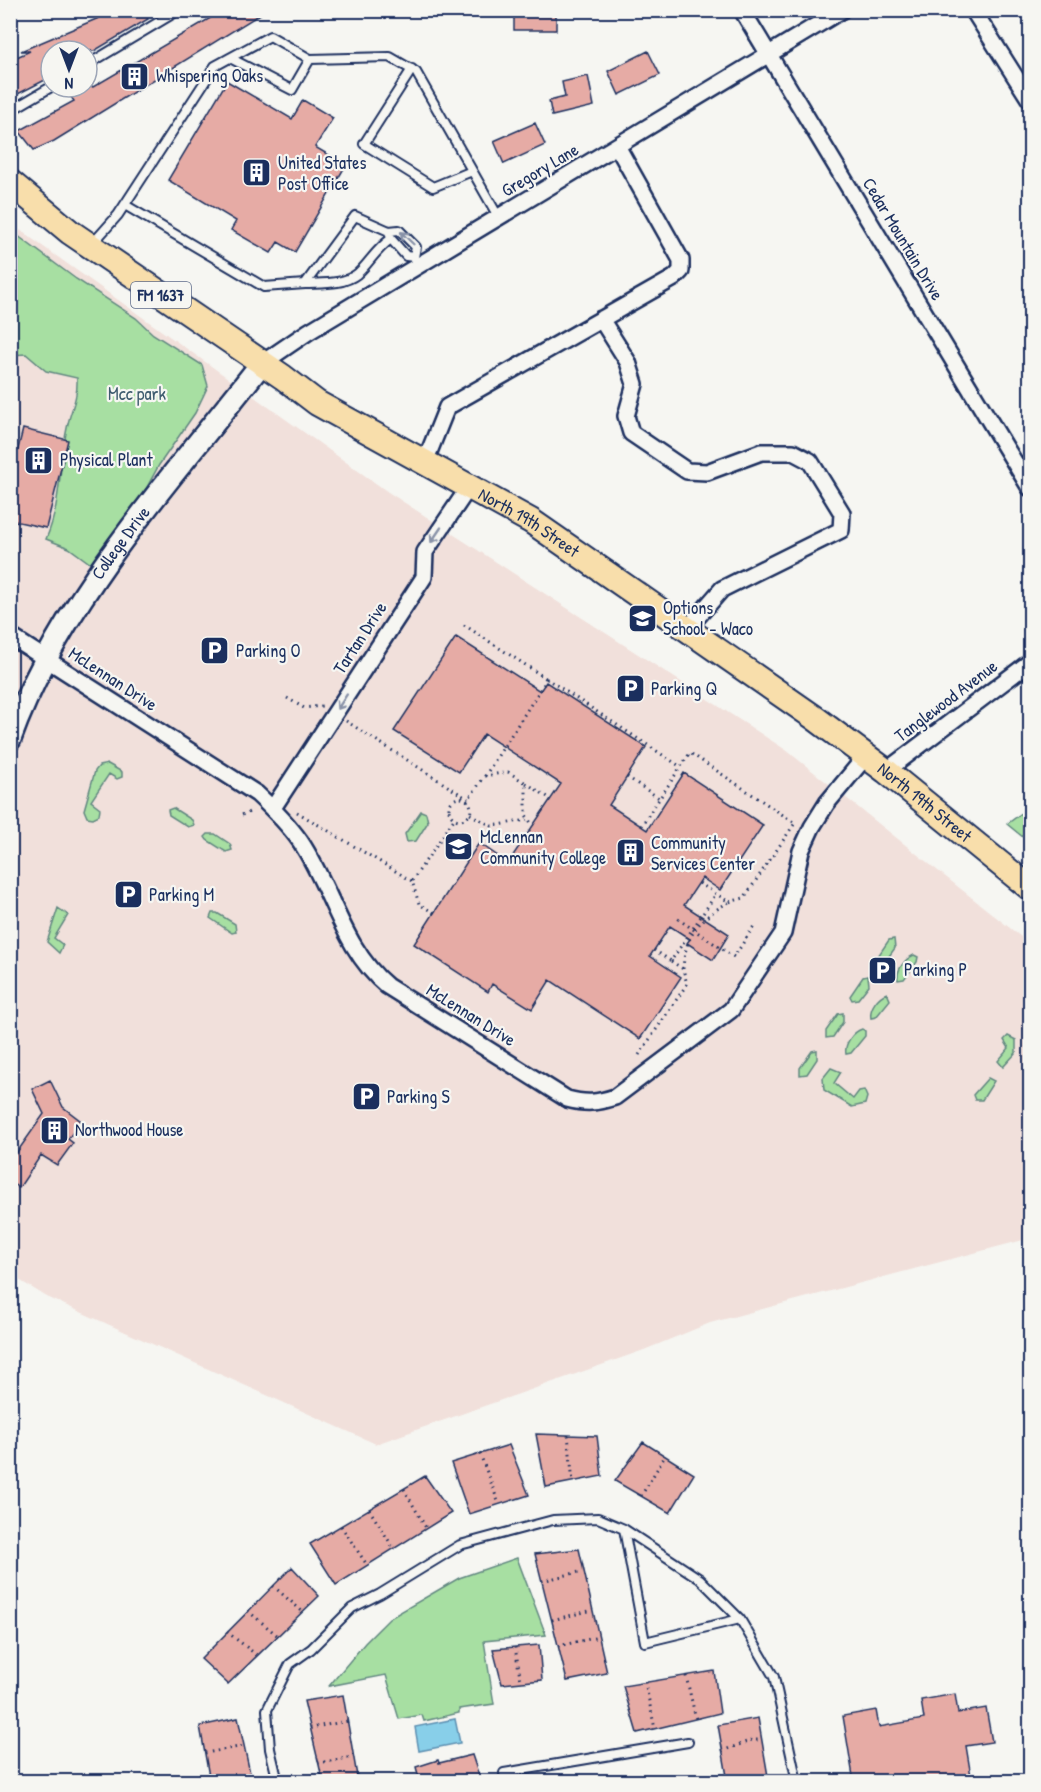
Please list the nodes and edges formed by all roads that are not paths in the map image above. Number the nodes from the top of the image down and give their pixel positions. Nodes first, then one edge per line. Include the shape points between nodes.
1 (159, 10) edge
2 (179, 10) edge
3 (742, 10) edge
4 (842, 10) edge
5 (973, 10) edge
6 (164, 19) junction
7 (768, 54) junction
8 (99, 58) edge
9 (230, 58) junction
10 (310, 59) junction
11 (412, 69) junction
12 (39, 94) edge
13 (1030, 100) edge
14 (10, 111) edge
15 (617, 146) junction
16 (472, 171) junction
17 (10, 182) edge
18 (125, 205) junction
19 (499, 218) junction
20 (390, 235) junction
21 (90, 246) junction
22 (418, 261) junction
23 (305, 284) junction
24 (601, 320) junction
25 (261, 364) junction
26 (425, 462) junction
27 (469, 487) junction
28 (1030, 488) edge
29 (687, 629) junction
30 (10, 636) edge
31 (46, 660) junction
32 (1030, 662) edge
33 (10, 739) edge
34 (866, 756) junction
35 (886, 771) junction
36 (273, 808) junction
37 (1029, 884) edge
38 (624, 1529) junction
39 (740, 1619) junction
40 (688, 1742) dead end
41 (278, 1782) edge
42 (505, 1782) edge
43 (797, 1782) edge

1 - 6 lane
2 - 6 lane
3 - 7 street, Cedar Mountain Drive
4 - 7 street, Gregory Lane
5 - 13 street
6 - 8 lane
7 - 15 street, Gregory Lane
7 - 28 street, Cedar Mountain Drive
9 - 10 lane via 270,36
9 - 10 lane via 292,90
9 - 18 lane via 215,66
10 - 11 lane via 390,57
11 - 16 lane
11 - 16 lane via 364,144 433,187
12 - 14 lane
15 - 19 street, Gregory Lane
15 - 24 street via 681,260 681,271
16 - 19 lane
17 - 21 main road, North 19th Street / FM 1637
18 - 21 lane
18 - 23 lane via 264,287
19 - 22 street, Gregory Lane
20 - 22 lane via 406,256
22 -> 20 lane via 416,247 399,230
20 - 23 lane via 357,274 340,282
20 - 23 lane via 355,216
21 - 25 main road, North 19th Street / FM 1637
22 - 25 street, Gregory Lane
24 - 26 street via 447,407
24 - 29 street via 628,362 635,384 626,416 631,433 687,471 707,472 761,452 793,452 810,460 842,513 841,530 722,589
25 - 26 main road, North 19th Street / FM 1637 via 317,403
25 - 31 street, College Drive via 106,562
26 - 27 main road, North 19th Street / FM 1637
27 - 29 main road, North 19th Street / FM 1637 via 531,521
27 -> 36 street, Tartan Drive via 425,552 424,578
29 - 34 main road, North 19th Street / FM 1637
30 - 31 street, McLennan Drive
31 - 33 street, College Drive
31 - 36 street, McLennan Drive
32 - 35 street, Tanglewood Avenue
34 - 35 main road, North 19th Street / FM 1637
34 - 36 street, McLennan Drive via 812,827 801,851 783,933 731,1010 615,1096 598,1102 567,1099 371,973 344,930 300,841
35 - 37 main road, North 19th Street / FM 1637
38 - 39 lane via 700,1579
38 - 39 lane via 645,1642
38 - 41 lane via 598,1518 553,1520 460,1545 352,1608 290,1664 267,1710
39 - 43 lane via 774,1677
40 - 42 lane via 504,1773

